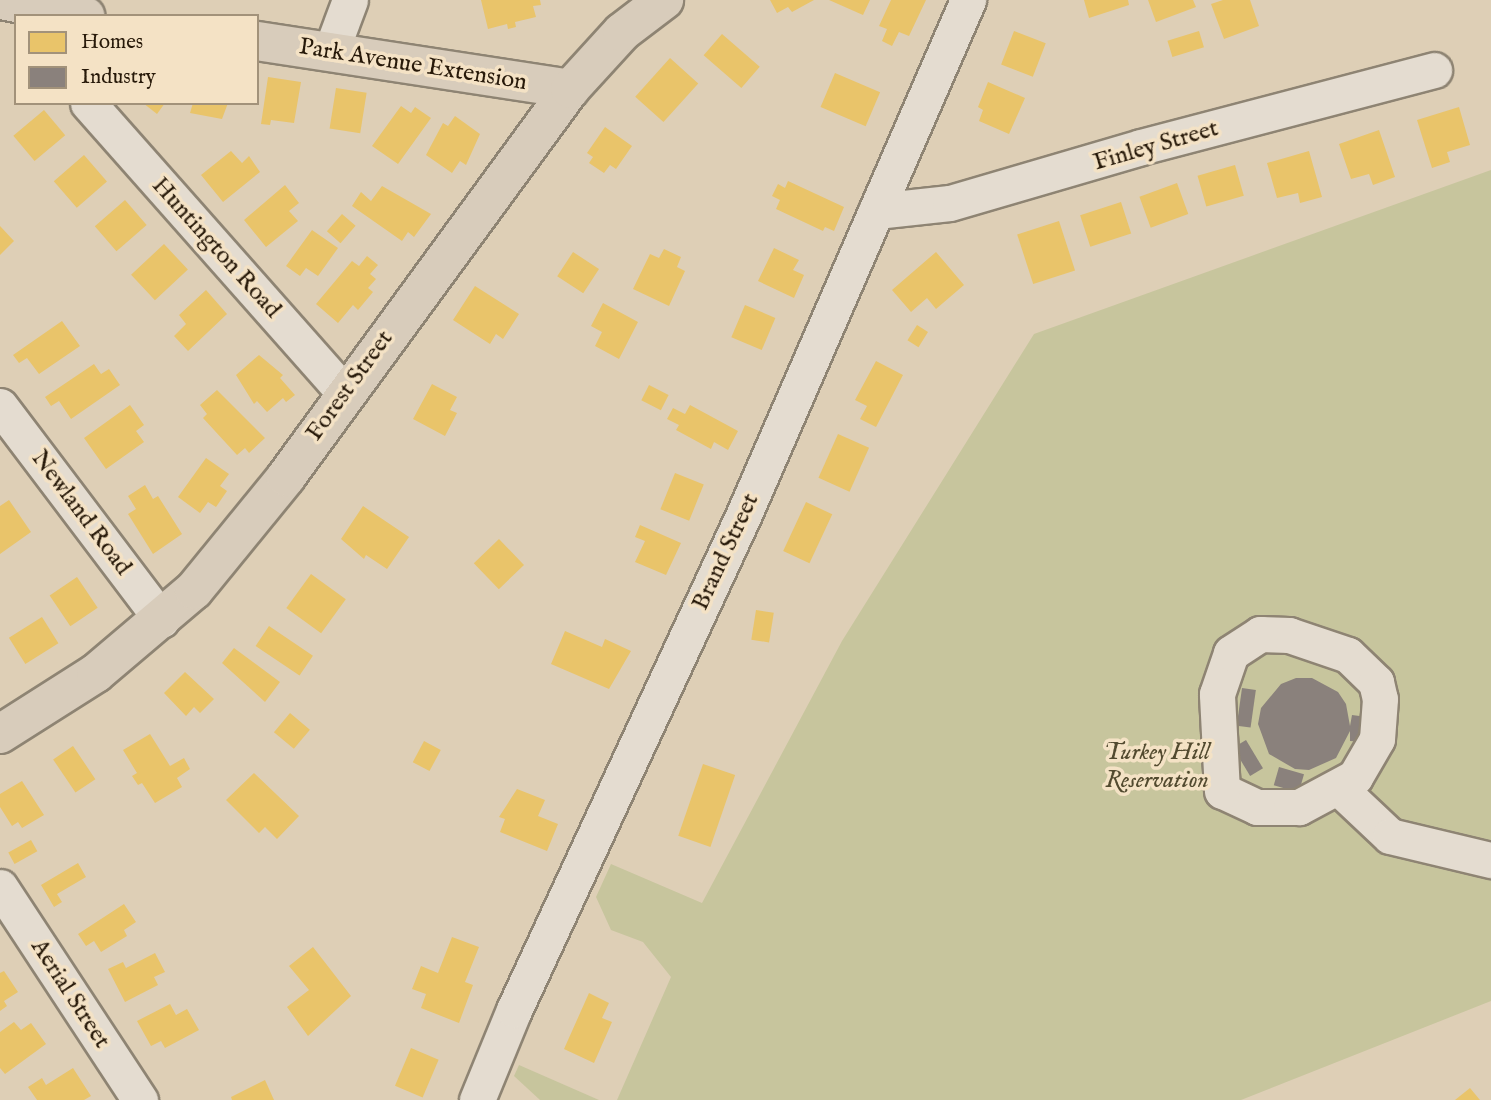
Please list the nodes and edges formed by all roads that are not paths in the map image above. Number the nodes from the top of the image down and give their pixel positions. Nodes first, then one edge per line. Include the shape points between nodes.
1 (1, 0) edge
2 (350, 0) edge
3 (664, 0) edge
4 (968, 0) edge
5 (48, 9) edge
6 (74, 14) edge
7 (259, 41) edge
8 (331, 51) junction
9 (1434, 70) dead end
10 (569, 89) junction
11 (90, 105) edge
12 (876, 211) junction
13 (344, 392) junction
14 (0, 406) edge
15 (162, 620) junction
16 (0, 734) edge
17 (1339, 788) junction
18 (1491, 860) edge
19 (0, 887) edge
20 (140, 1100) edge
21 (477, 1100) edge

1 - 5 main road
2 - 8 street
3 - 10 main road, Forest Street via 622,32
4 - 12 street, Brand Street
5 - 6 main road
7 - 8 main road, Park Avenue Extension
8 - 10 main road, Park Avenue Extension
9 - 12 street, Finley Street via 950,203
10 - 13 main road, Forest Street
11 - 13 street, Huntington Road
12 - 21 street, Brand Street
13 - 15 main road, Forest Street via 225,555
14 - 15 street, Newland Road
15 - 16 main road, Forest Street via 96,673
17 - 17 street via 1299,807 1279,810 1238,802 1222,791 1217,694 1230,653 1260,634 1289,635 1348,655 1376,682 1382,717 1377,739 1355,777
17 - 18 street via 1390,836
19 - 20 street, Aerial Street

